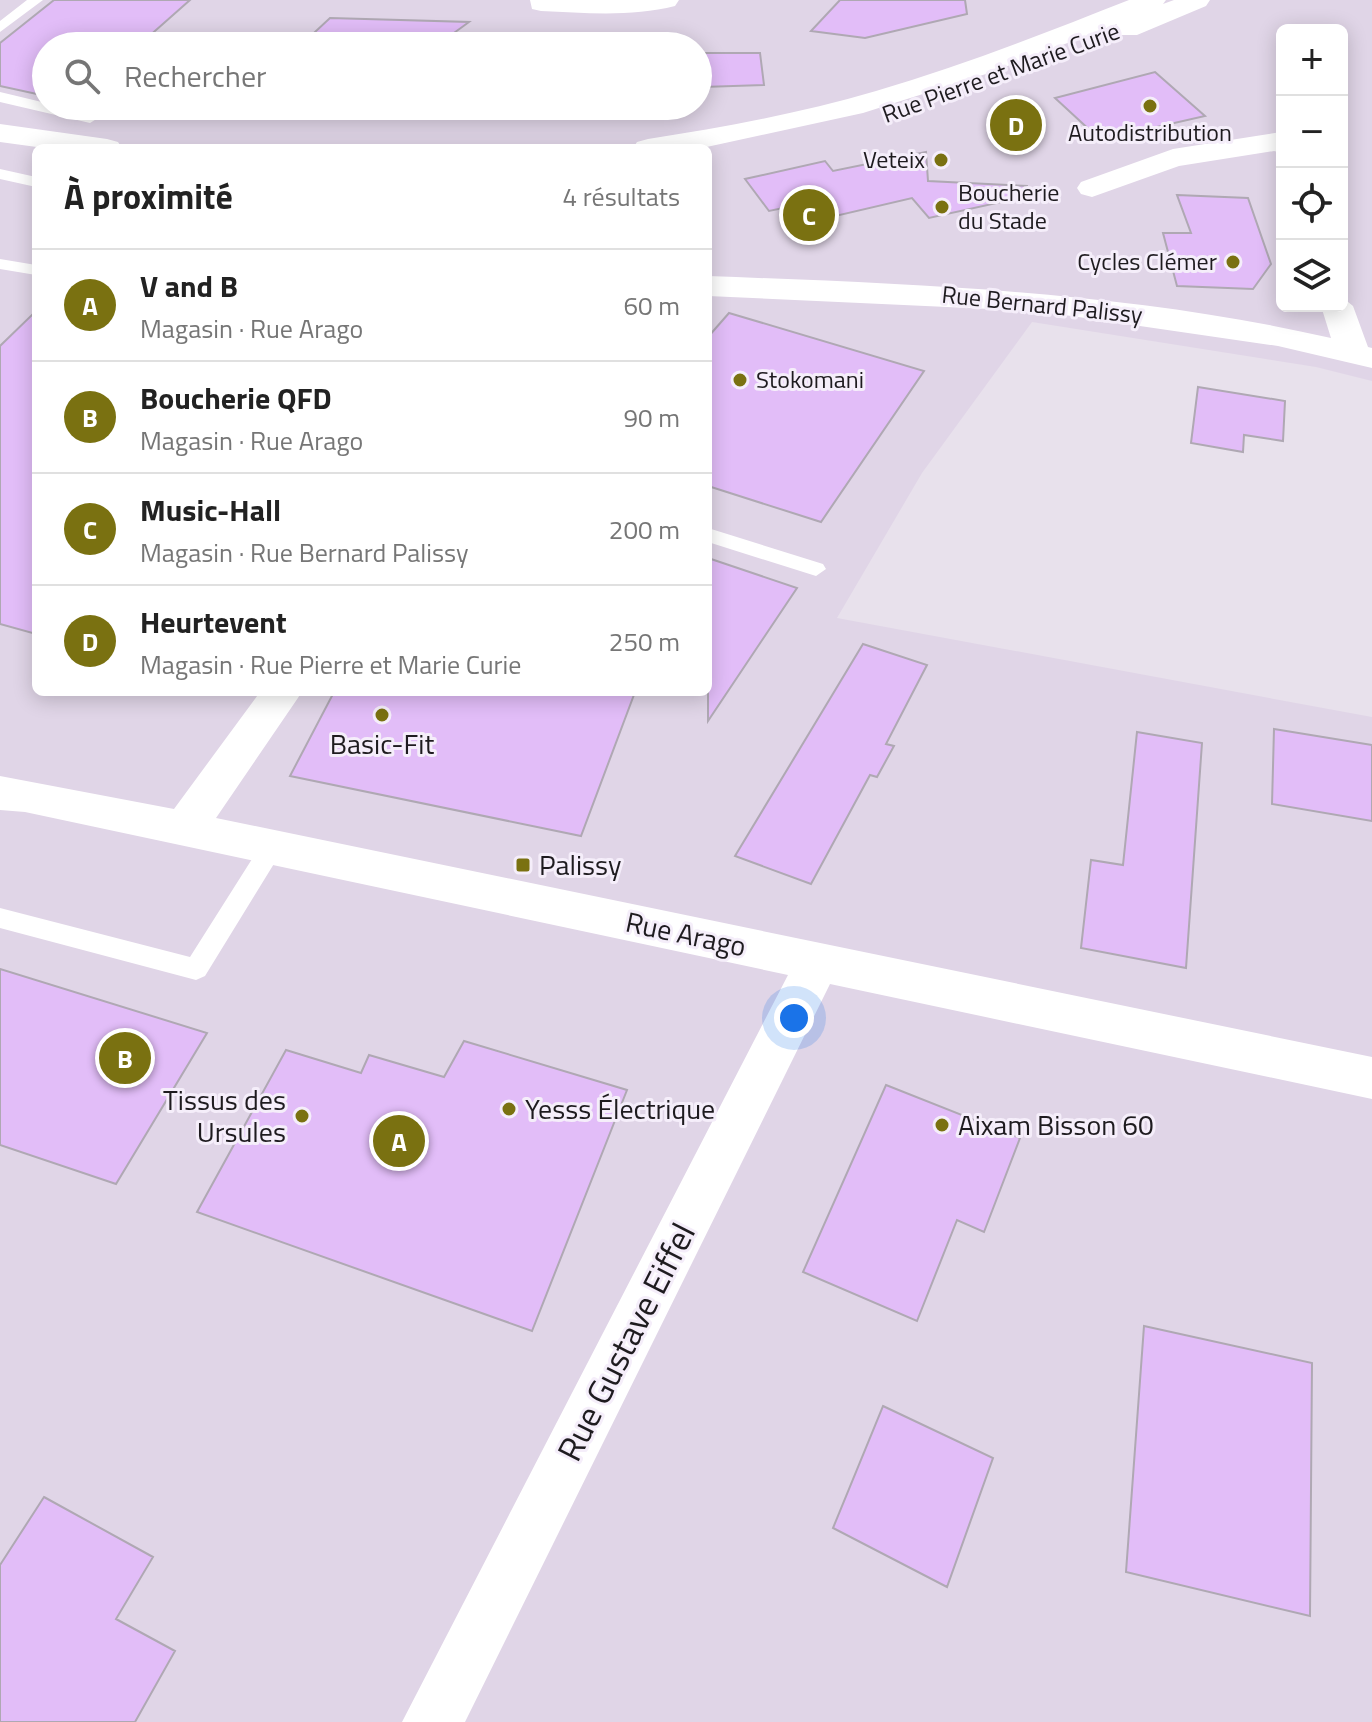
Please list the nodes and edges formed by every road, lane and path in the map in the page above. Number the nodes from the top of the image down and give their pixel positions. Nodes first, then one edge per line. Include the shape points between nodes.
1 (36, 0) edge
2 (666, 0) edge
3 (1153, 0) edge
4 (1197, 0) edge
5 (541, 3) dead end
6 (0, 28) edge
7 (0, 97) edge
8 (32, 104) edge
9 (0, 133) edge
10 (1276, 142) edge
11 (78, 144) edge
12 (670, 144) edge
13 (0, 151) edge
14 (712, 151) edge
15 (32, 155) edge
16 (0, 174) edge
17 (32, 181) edge
18 (1092, 188) dead end
19 (0, 264) edge
20 (32, 269) edge
21 (712, 286) edge
22 (1340, 312) edge
23 (1363, 355) edge
24 (712, 536) edge
25 (816, 569) dead end
26 (279, 696) edge
27 (0, 793) edge
28 (184, 829) junction
29 (272, 847) junction
30 (0, 918) edge
31 (818, 962) junction
32 (1372, 1078) edge
33 (433, 1722) edge

1 - 6 lane
2 - 5 street via 608,6
3 - 12 street, Rue Pierre et Marie Curie via 891,96
4 - 14 street, Rue Pierre et Marie Curie via 910,109
7 - 8 lane
9 - 11 street
10 - 18 street via 1187,154
13 - 15 street
16 - 17 lane
19 - 20 lane
21 - 23 street, Rue Bernard Palissy via 1037,301 1254,332
22 - 23 street
24 - 25 lane
26 - 28 street
27 - 28 street, Rue Arago
28 - 29 street, Rue Arago
29 - 30 lane via 196,969
29 - 31 street, Rue Arago
31 - 32 street, Rue Arago
31 - 33 street, Rue Gustave Eiffel

